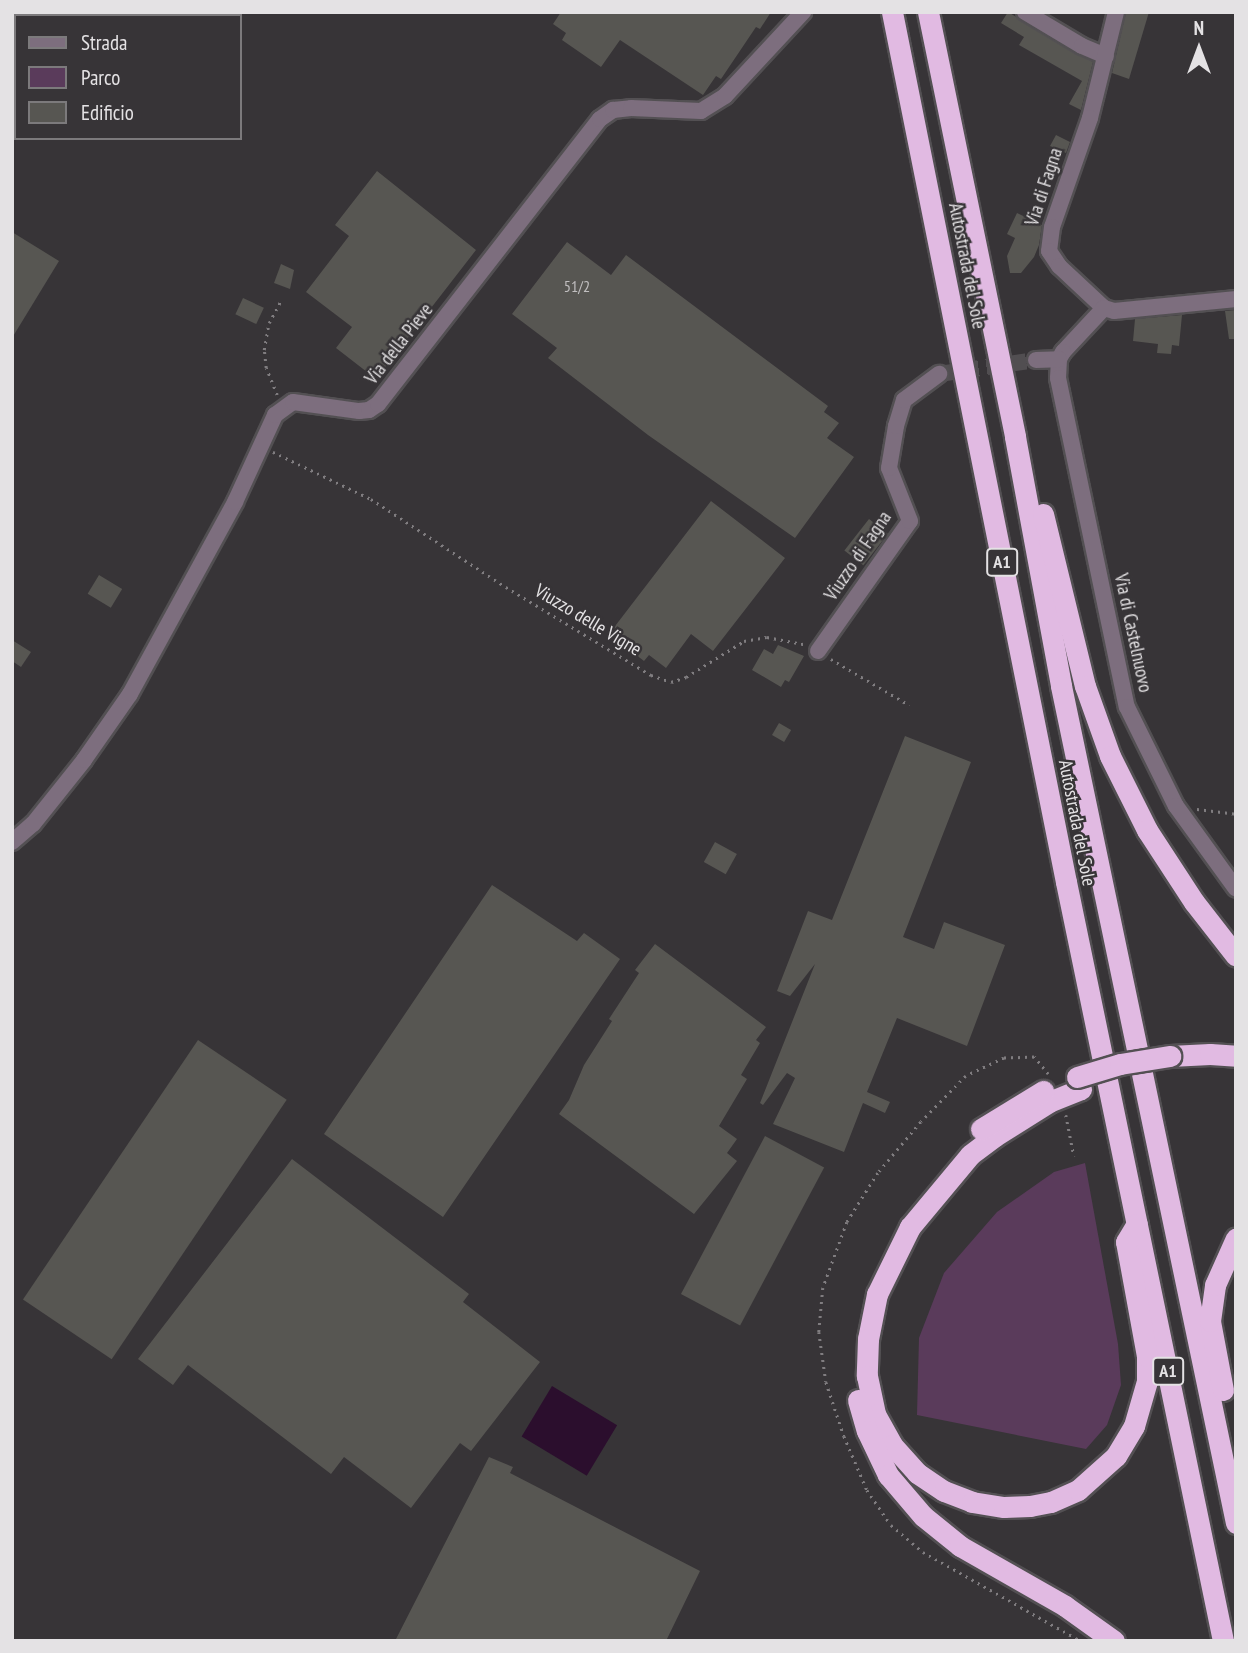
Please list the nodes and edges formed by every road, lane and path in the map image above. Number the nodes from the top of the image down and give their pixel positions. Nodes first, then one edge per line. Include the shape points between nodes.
1 (803, 12) edge
2 (892, 12) edge
3 (928, 12) edge
4 (1026, 12) edge
5 (1116, 12) edge
6 (1106, 56) junction
7 (282, 299) dead end
8 (1236, 299) edge
9 (1104, 308) junction
10 (1059, 359) junction
11 (1036, 360) tunnel mouth
12 (939, 374) tunnel mouth
13 (286, 405) junction
14 (1014, 437) junction
15 (261, 446) junction
16 (818, 651) junction
17 (909, 705) dead end
18 (1176, 806) junction
19 (1236, 814) edge
20 (12, 842) edge
21 (1236, 889) edge
22 (1236, 956) edge
23 (1236, 1056) edge
24 (1170, 1063) junction
25 (1236, 1068) edge
26 (1050, 1076) dead end
27 (1079, 1083) junction
28 (1066, 1112) dead end
29 (1074, 1156) dead end
30 (1137, 1224) junction
31 (1236, 1238) edge
32 (1214, 1418) junction
33 (1236, 1523) edge
34 (1081, 1641) edge
35 (1114, 1641) edge
36 (1223, 1641) edge

1 - 13 street, Via della Pieve via 725,96 701,111 631,108 613,110 600,119 378,404 359,411 293,402
2 - 30 highway, Autostrada del Sole / A1
3 - 14 highway, Autostrada del Sole / A1
4 - 6 street
5 - 6 street, Via di Fagna
6 - 9 street, Via di Fagna via 1049,241 1053,258
7 - 13 path via 269,323 264,350 265,368
8 - 9 street via 1124,312
9 - 10 street
10 - 11 street
10 - 18 street, Via di Castelnuovo via 1058,377 1127,707
12 - 16 street, Viuzzo di Fagna via 904,400 896,426 889,468 910,521
13 - 15 street via 275,415
14 - 22 highway via 1035,481 1070,632 1110,756 1147,830
14 - 32 highway, Autostrada del Sole / A1 via 1061,686
15 - 16 path, Viuzzo delle Vigne via 371,499 651,675 671,682 744,642 767,637 803,643
15 - 20 street via 236,502 130,694 33,824
16 - 17 path, Viuzzo delle Vigne
18 - 19 path
18 - 21 street, Via di Castelnuovo
23 - 24 highway via 1210,1054
24 - 25 highway
24 - 27 highway
26 - 34 path via 1034,1057 1004,1058 967,1076 921,1122 878,1173 847,1222 823,1288 819,1332 826,1382 844,1436 867,1490 891,1525 923,1552
27 - 30 highway via 970,1156 910,1227 877,1294 867,1376 875,1414 892,1445 917,1473 972,1502 1030,1506 1078,1490 1116,1456 1134,1426 1147,1381 1145,1337 1126,1242
27 - 35 highway via 1051,1087 992,1121 946,1162 902,1215 882,1248 860,1307 857,1398 888,1475 923,1517 960,1546 1065,1606
28 - 29 path
30 - 36 highway, Autostrada del Sole / A1
31 - 32 highway via 1215,1285 1210,1321 1224,1398
32 - 33 highway, Autostrada del Sole / A1

